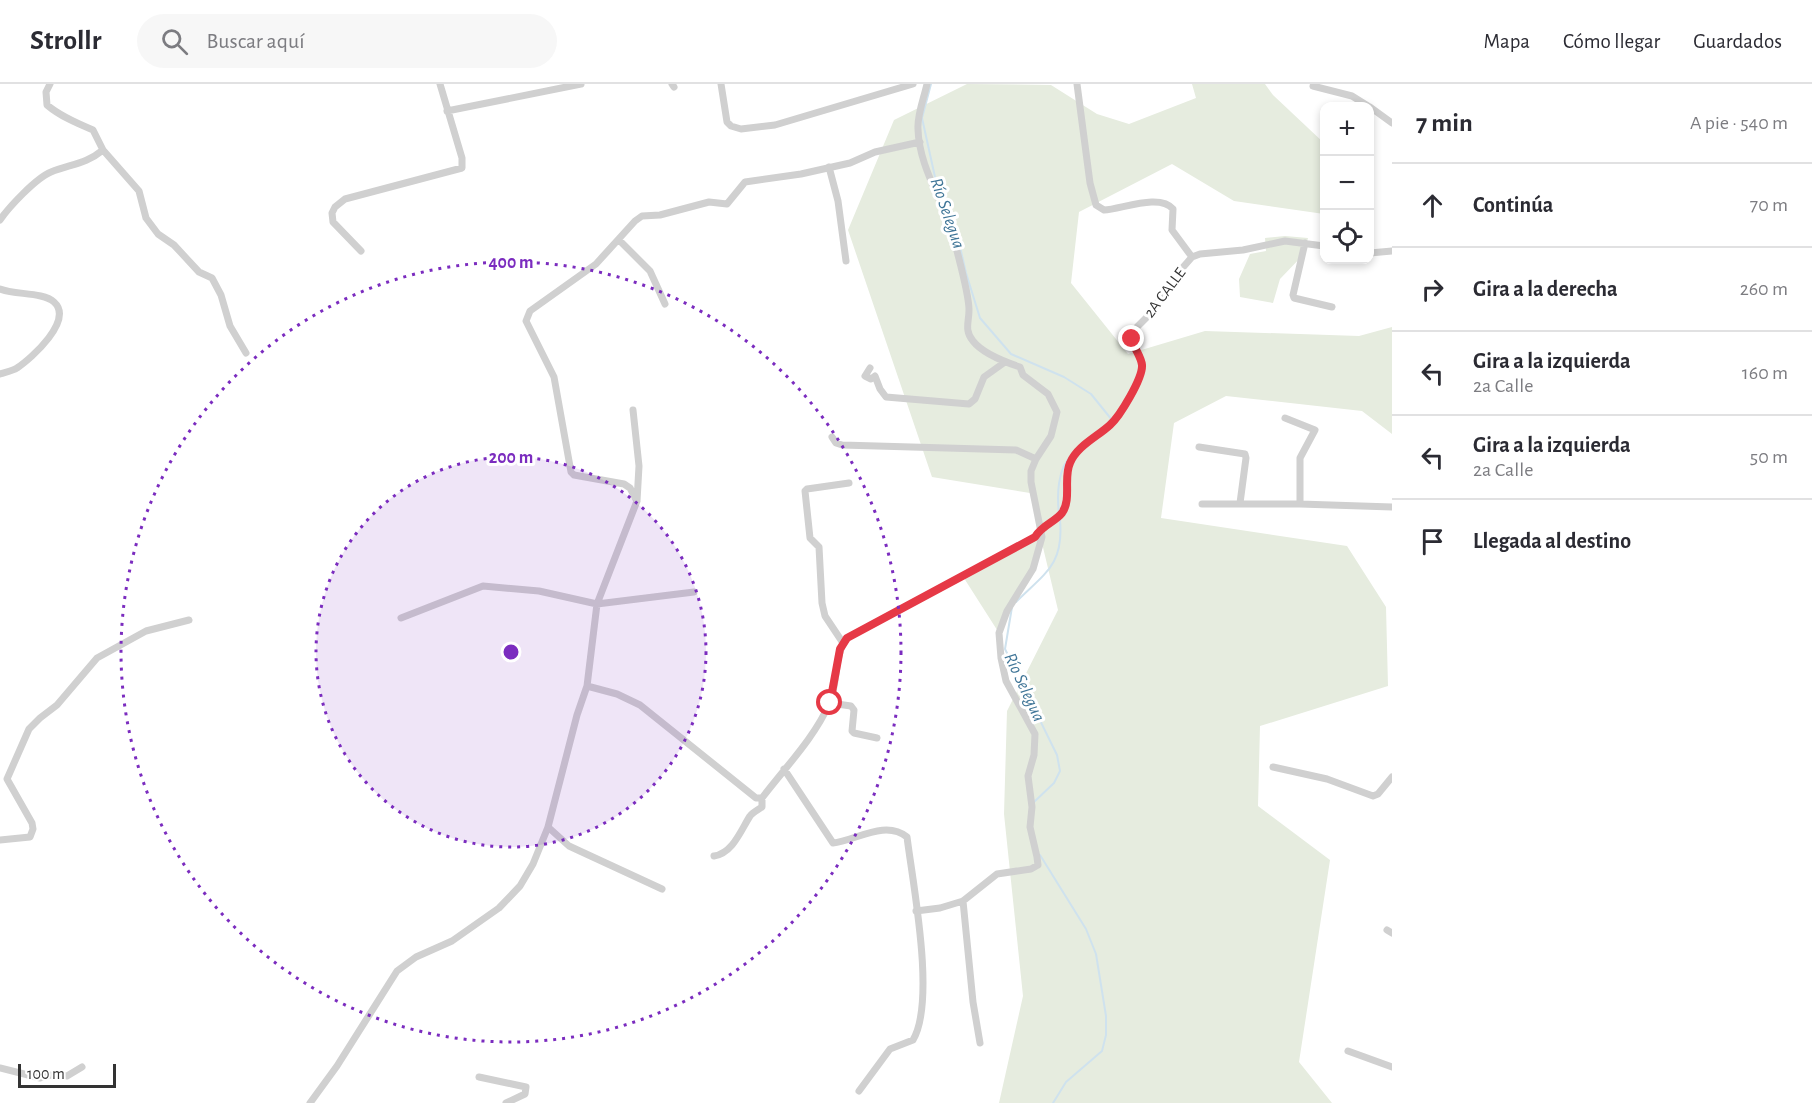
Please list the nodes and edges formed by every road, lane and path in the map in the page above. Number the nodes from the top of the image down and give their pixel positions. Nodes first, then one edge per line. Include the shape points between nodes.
1 (50, 84) edge
2 (440, 84) edge
3 (580, 84) edge
4 (721, 84) edge
5 (913, 84) edge
6 (927, 84) edge
7 (1077, 84) edge
8 (1313, 86) dead end
9 (1361, 102) edge
10 (1374, 110) edge
11 (447, 111) junction
12 (1392, 123) edge
13 (920, 142) junction
14 (103, 150) junction
15 (829, 167) junction
16 (0, 220) edge
17 (619, 240) junction
18 (1305, 243) junction
19 (1320, 245) edge
20 (361, 251) dead end
21 (1392, 251) edge
22 (1374, 253) edge
23 (1192, 257) junction
24 (846, 261) dead end
25 (0, 289) edge
26 (665, 304) dead end
27 (1332, 307) dead end
28 (246, 353) dead end
29 (1005, 362) junction
30 (870, 368) dead end
31 (0, 374) edge
32 (633, 410) dead end
33 (1285, 418) dead end
34 (832, 437) dead end
35 (1199, 447) dead end
36 (1036, 459) junction
37 (849, 483) dead end
38 (637, 501) junction
39 (1240, 503) junction
40 (1202, 504) dead end
41 (1300, 504) junction
42 (1392, 507) edge
43 (1040, 528) junction
44 (694, 592) dead end
45 (597, 604) junction
46 (401, 618) dead end
47 (189, 620) dead end
48 (843, 644) junction
49 (587, 686) junction
50 (830, 703) junction
51 (877, 738) dead end
52 (1273, 767) dead end
53 (784, 769) junction
54 (1392, 777) edge
55 (762, 798) junction
56 (548, 827) junction
57 (0, 840) edge
58 (714, 856) dead end
59 (662, 889) dead end
60 (963, 901) junction
61 (916, 911) junction
62 (980, 1043) dead end
63 (1348, 1051) dead end
64 (82, 1067) dead end
65 (1392, 1067) edge
66 (0, 1068) edge
67 (478, 1077) dead end
68 (859, 1091) dead end
69 (310, 1103) edge
70 (506, 1103) edge

1 - 14 street via 47,105 93,129
2 - 11 street
3 - 11 street
4 - 5 street via 727,122 746,129 775,125
6 - 13 street via 918,128
7 - 23 street via 1096,205 1104,210 1144,203 1170,205 1174,235
8 - 9 street
10 - 12 street
11 - 20 street via 462,168 345,199 335,207 333,222
13 - 15 street
13 - 29 street via 954,239 969,310 969,334 981,349
14 - 16 street via 92,159 48,173
14 - 28 street via 139,191 146,218 158,234 199,272 212,278 230,326
15 - 17 street via 745,182 727,204 709,202 642,216
15 - 24 street
17 - 26 street via 650,271
17 - 38 street via 596,264 530,311 526,321 554,377 571,472 574,476 624,484
18 - 19 street, 2A CALLE
18 - 23 street, 2A CALLE via 1285,241
18 - 27 street via 1294,298
21 - 22 street
23 - 43 street, 2A CALLE via 1137,327 1132,339 1142,364 1139,381 1112,424 1082,447 1070,462 1066,502 1059,515
25 - 31 street via 47,298 59,310 59,320 34,355 16,369
29 - 30 street via 984,377 969,404 886,397 875,376 865,376
29 - 36 street via 1020,367 1023,375 1048,394 1057,412 1052,436
32 - 38 street via 639,466
33 - 41 street via 1315,430 1300,458
34 - 36 street via 842,445 1016,450
35 - 39 street via 1245,454
36 - 43 street via 1030,482
37 - 48 street via 807,489 805,494 810,538 819,547 825,616
38 - 45 street
39 - 40 street
39 - 41 street
41 - 42 street
43 - 48 street, 2A CALLE via 1035,537 847,638
43 - 60 street via 1042,537 1033,569 1007,611 999,633 1006,681 1035,734 1028,776 1032,804 1029,827 1038,865 997,874
44 - 45 street
45 - 46 street via 539,591 483,586
45 - 49 street
47 - 57 street via 146,631 97,658 57,705 29,729 7,779 33,829 30,837
48 - 50 street
49 - 55 street via 640,705 756,798
49 - 56 street
50 - 51 street via 851,706 852,731
50 - 53 street
52 - 54 street via 1327,778 1373,796
53 - 55 street
53 - 61 street via 833,843 864,833 891,831 907,837
55 - 58 street via 762,807 752,814 738,837
56 - 59 street via 569,846
56 - 69 street via 520,886 499,908 397,971
60 - 61 street
60 - 62 street
61 - 68 street via 924,992 915,1038 888,1051
63 - 65 street
64 - 66 street via 67,1076 40,1078
67 - 70 street via 526,1087 525,1094

